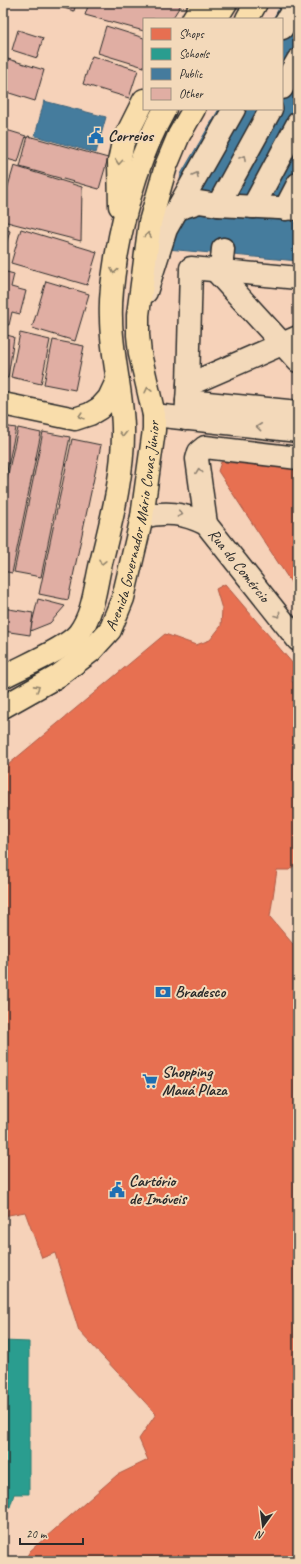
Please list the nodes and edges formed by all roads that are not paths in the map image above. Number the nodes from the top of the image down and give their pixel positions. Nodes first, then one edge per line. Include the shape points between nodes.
1 (203, 3) edge
2 (226, 3) edge
3 (256, 3) edge
4 (297, 3) edge
5 (194, 18) edge
6 (217, 18) edge
7 (248, 18) edge
8 (283, 26) edge
9 (298, 60) edge
10 (283, 86) edge
11 (143, 102) edge
12 (164, 110) edge
13 (193, 110) edge
14 (233, 110) edge
15 (270, 110) edge
16 (298, 123) edge
17 (298, 184) edge
18 (218, 205) junction
19 (253, 207) junction
20 (177, 209) junction
21 (292, 209) edge
22 (121, 232) junction
23 (223, 249) dead end
24 (218, 270) junction
25 (298, 278) edge
26 (138, 315) junction
27 (290, 340) edge
28 (298, 361) edge
29 (117, 381) junction
30 (187, 402) junction
31 (3, 404) edge
32 (298, 412) edge
33 (154, 415) junction
34 (298, 431) edge
35 (298, 458) edge
36 (142, 517) junction
37 (206, 524) junction
38 (298, 640) edge
39 (3, 677) edge
40 (3, 706) edge

1 - 5 main road
2 - 6 main road
3 - 7 main road
4 - 8 street
9 - 10 street
11 -> 22 main road via 123,142 119,162
12 - 22 main road, Avenida Governador Mário Covas Júnior via 136,174
26 -> 13 main road, Avenida Governador Mário Covas Júnior via 152,215 166,166
20 -> 14 street
18 -> 15 street
16 - 19 street
17 - 21 street
18 - 19 street
18 - 20 street via 199,202
19 - 21 street
20 - 26 street via 166,229
22 -> 29 main road, Avenida Governador Mário Covas Júnior via 112,288 111,319
23 - 24 street
24 - 25 street
24 - 27 street
24 - 30 street via 191,268
33 -> 26 main road, Avenida Governador Mário Covas Júnior via 140,354
27 - 28 street
27 - 30 street
29 -> 31 main road via 109,398 100,408 90,414 74,418
29 -> 39 main road, Avenida Governador Mário Covas Júnior via 123,428 121,469 89,616 78,633 66,644
30 - 32 street
30 - 33 street
34 -> 30 street
33 - 36 main road, Avenida Governador Mário Covas Júnior via 152,455
37 -> 35 street via 197,459 199,452 205,447
36 -> 37 street, Rua do Comércio via 156,513 175,513
40 -> 36 main road, Avenida Governador Mário Covas Júnior via 58,676 90,652 110,630 123,598
37 -> 38 street, Rua do Comércio

